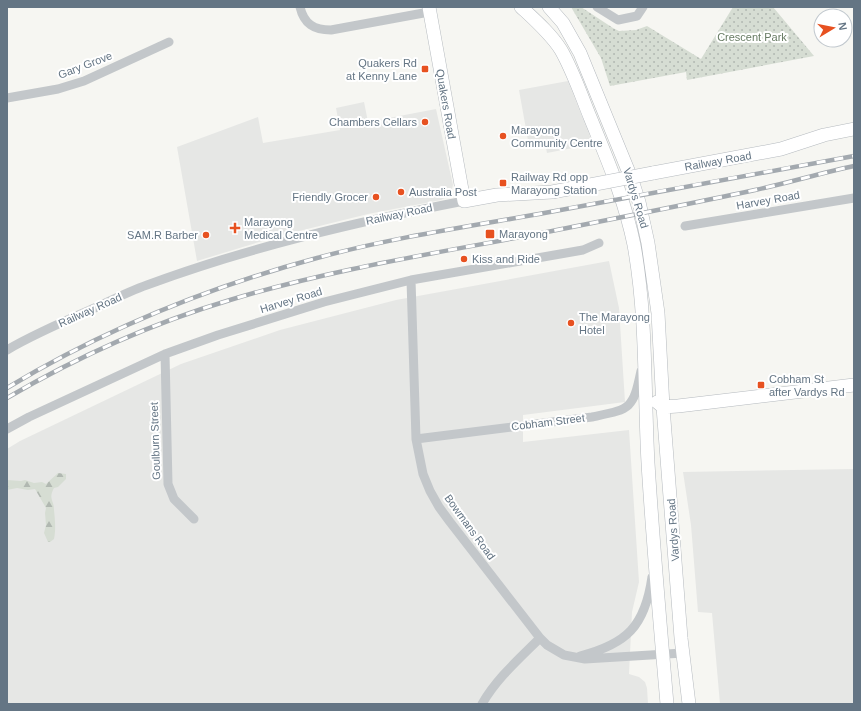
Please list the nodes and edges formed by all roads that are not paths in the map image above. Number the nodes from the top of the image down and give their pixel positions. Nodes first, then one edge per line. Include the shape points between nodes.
1 (300, 7) edge
2 (521, 7) edge
3 (549, 7) edge
4 (597, 7) edge
5 (643, 7) edge
6 (429, 9) edge
7 (169, 42) dead end
8 (7, 98) edge
9 (854, 129) edge
10 (854, 198) edge
11 (464, 201) junction
12 (685, 226) dead end
13 (599, 243) dead end
14 (411, 280) junction
15 (7, 350) edge
16 (165, 354) junction
17 (644, 358) junction
18 (854, 385) edge
19 (663, 407) junction
20 (7, 429) edge
21 (416, 439) junction
22 (648, 461) junction
23 (194, 519) dead end
24 (654, 550) junction
25 (540, 638) junction
26 (683, 654) junction
27 (662, 655) junction
28 (572, 657) junction
29 (482, 704) edge
30 (667, 704) edge
31 (689, 704) edge

1 - 6 street via 304,19 321,30
2 - 17 main road, Vardys Road via 539,23 560,50 624,205 639,276
3 - 19 main road, Vardys Road via 563,23 580,53 639,202 654,277
4 - 5 street via 618,20 637,16
6 - 11 main road, Quakers Road
7 - 8 street, Gary Grove via 84,81 58,89
9 - 11 main road, Railway Road, bridge via 824,135 781,149 590,185 552,192 497,195
10 - 12 street, Harvey Road
11 - 15 street, Railway Road via 316,233 178,274 64,321
13 - 14 street, Harvey Road via 583,250
14 - 16 street, Harvey Road via 324,302
14 - 21 street, Bowmans Road
16 - 20 street, Harvey Road
16 - 23 street, Goulburn Street via 168,484 174,499
17 - 19 main road, Vardys Road via 653,395
17 - 21 street, Cobham Street via 636,393 626,408 616,412
17 - 22 main road, Vardys Road
18 - 19 main road
19 - 22 main road, Vardys Road via 653,419
19 - 26 main road, Vardys Road
21 - 25 street, Bowmans Road via 424,474 439,507
22 - 24 main road, Vardys Road
24 - 27 main road, Vardys Road
24 - 28 street via 650,593 640,620 614,644
25 - 28 street, Bowmans Road via 556,651
25 - 29 street via 502,675
26 - 27 street
26 - 31 main road, Vardys Road
27 - 28 street, Bowmans Road via 594,659
27 - 30 main road, Vardys Road

